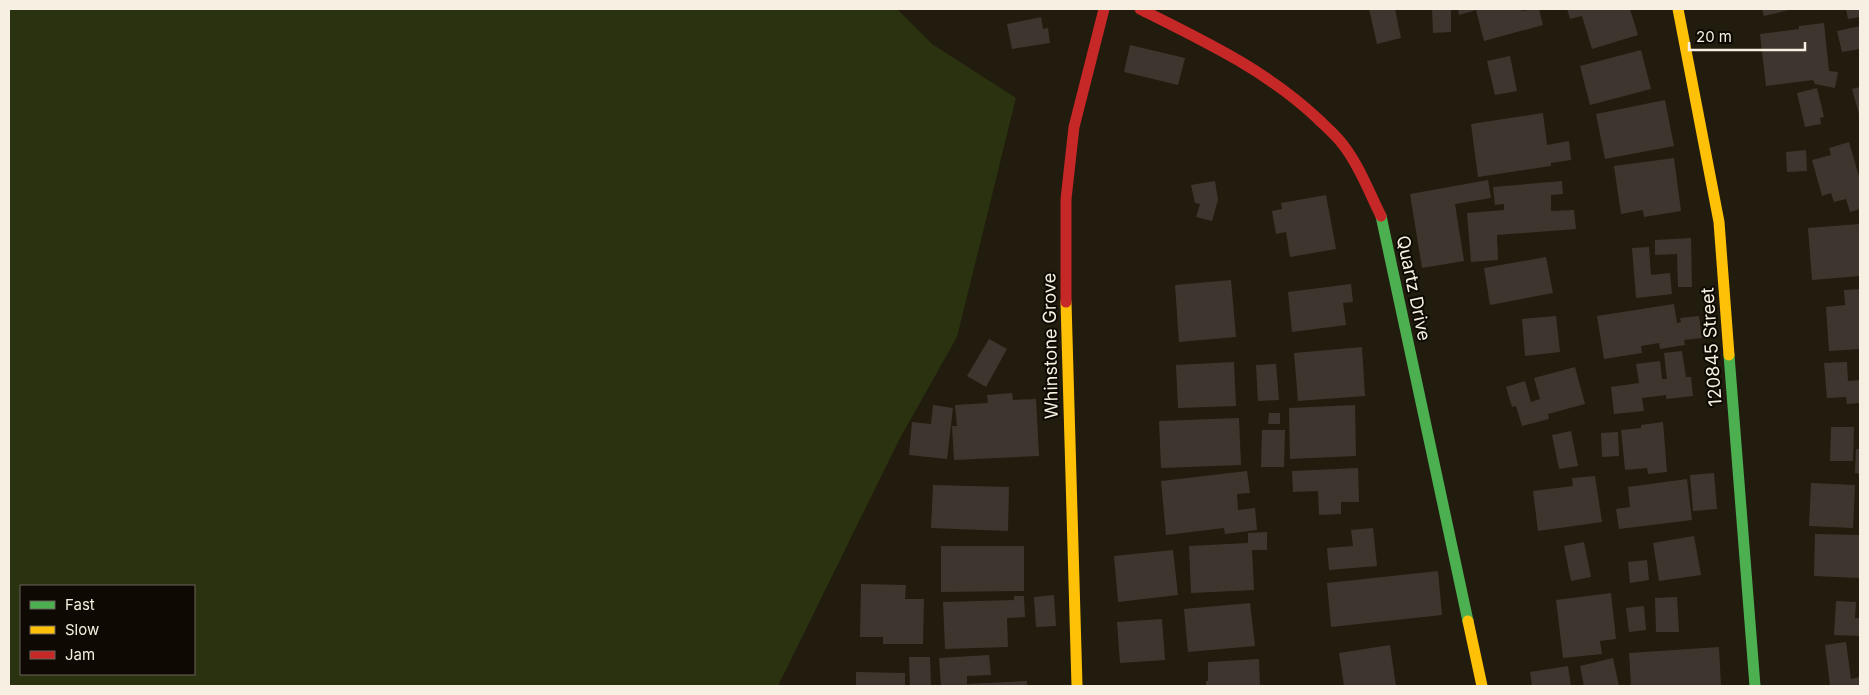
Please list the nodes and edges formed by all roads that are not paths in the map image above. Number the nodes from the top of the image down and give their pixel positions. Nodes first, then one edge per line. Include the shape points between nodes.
1 (1104, 9) edge
2 (1140, 9) edge
3 (1678, 9) edge
4 (1077, 686) edge
5 (1482, 686) edge
6 (1755, 686) edge

1 - 4 street, Whinstone Grove via 1074,127 1066,199
2 - 5 street, Quartz Drive via 1272,80 1312,112 1344,146 1362,176 1381,217
3 - 6 street, 120845 Street via 1719,222

